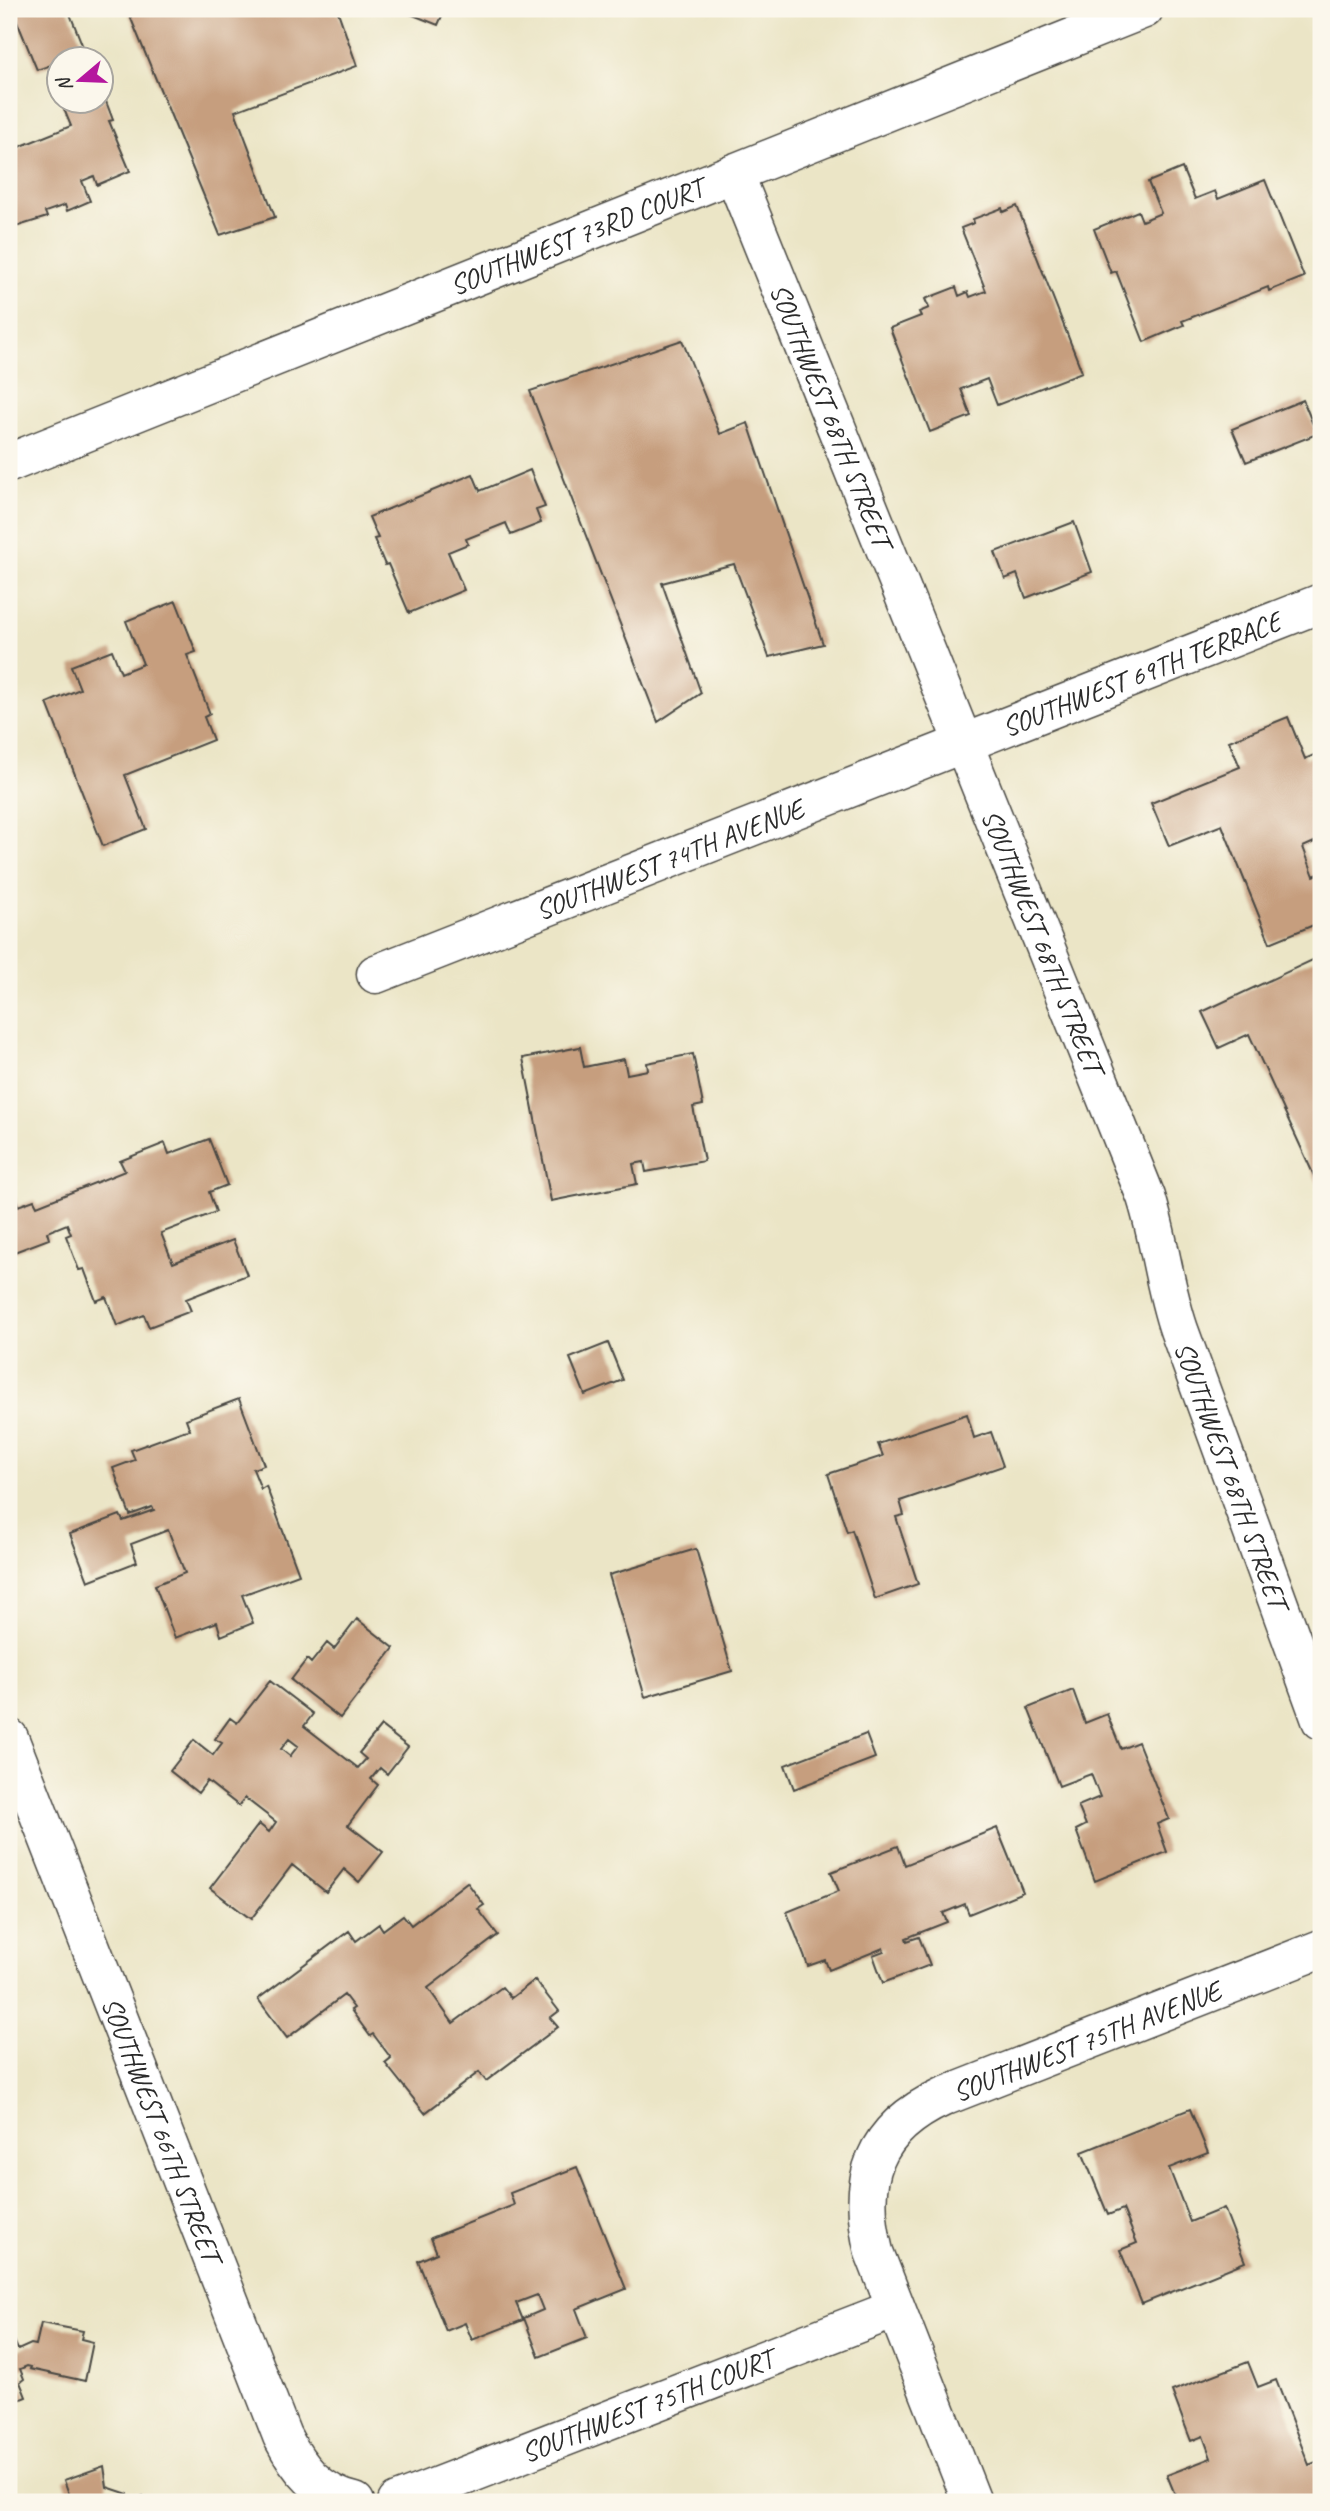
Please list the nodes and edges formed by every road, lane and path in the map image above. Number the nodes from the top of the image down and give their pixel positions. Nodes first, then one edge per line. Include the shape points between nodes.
1 (1144, 9) edge
2 (1082, 19) edge
3 (734, 173) junction
4 (9, 463) edge
5 (1321, 603) edge
6 (963, 746) junction
7 (376, 974) dead end
8 (1321, 1720) edge
9 (9, 1738) edge
10 (1321, 1949) edge
11 (895, 2309) junction
12 (348, 2500) edge
13 (397, 2502) edge
14 (972, 2502) edge

1 - 2 street, SOUTHWEST 73RD COURT
2 - 3 street, SOUTHWEST 73RD COURT
3 - 4 street, SOUTHWEST 73RD COURT
3 - 6 street, SOUTHWEST 68TH STREET
5 - 6 street, SOUTHWEST 69TH TERRACE
6 - 7 street, SOUTHWEST 74TH AVENUE
6 - 8 street, SOUTHWEST 68TH STREET via 1146,1197 1179,1331
9 - 12 street, SOUTHWEST 66TH STREET via 282,2435 316,2484
10 - 11 street, SOUTHWEST 75TH AVENUE via 932,2102 895,2129 873,2163 867,2194 874,2252
11 - 13 street, SOUTHWEST 75TH COURT
11 - 14 street

